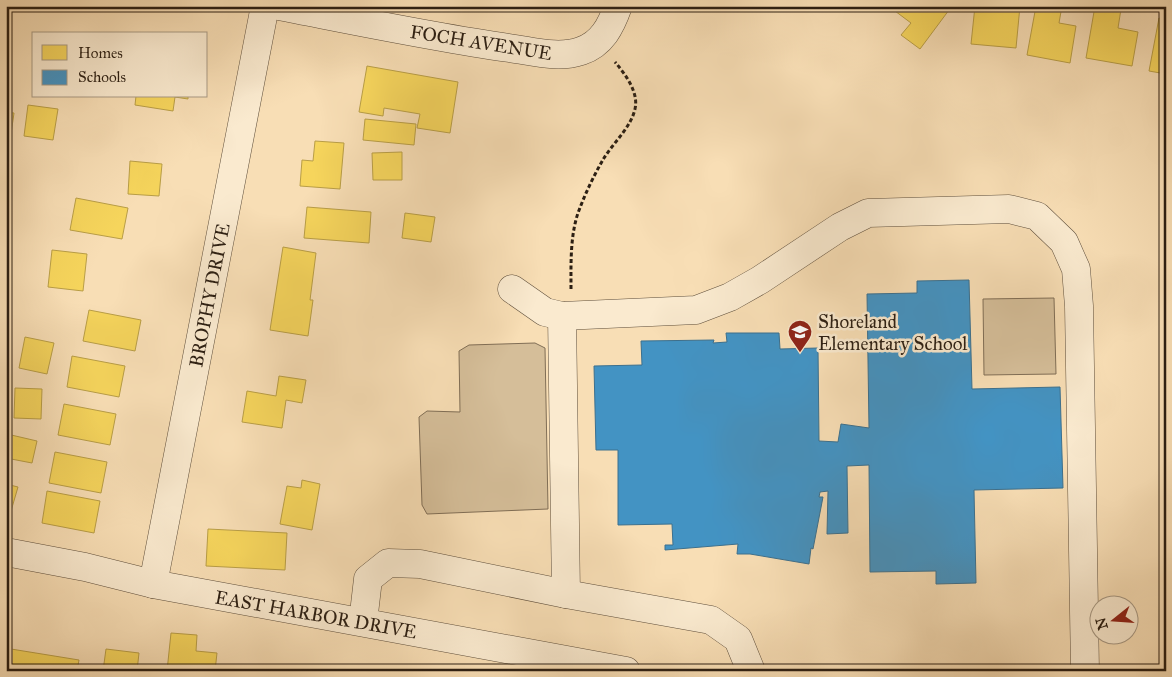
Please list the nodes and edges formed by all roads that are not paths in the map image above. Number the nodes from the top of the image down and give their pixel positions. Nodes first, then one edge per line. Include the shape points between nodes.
1 (265, 6) edge
2 (279, 6) edge
3 (618, 6) edge
4 (512, 289) dead end
5 (566, 316) junction
6 (6, 552) edge
7 (153, 584) junction
8 (566, 594) junction
9 (363, 622) junction
10 (626, 671) edge
11 (751, 671) edge
12 (1086, 671) edge

1 - 7 street, BROPHY DRIVE
2 - 3 street, FOCH AVENUE via 462,41 559,55 579,52 596,44 611,24
4 - 5 street via 546,312
5 - 8 street
5 - 12 street via 696,310 730,297 840,227 868,214 1009,209 1037,216 1064,242 1076,269
6 - 7 street, EAST HARBOR DRIVE
7 - 9 street, EAST HARBOR DRIVE
8 - 9 street via 420,564 388,563 368,579
8 - 11 street via 711,620 738,639
9 - 10 street, EAST HARBOR DRIVE

